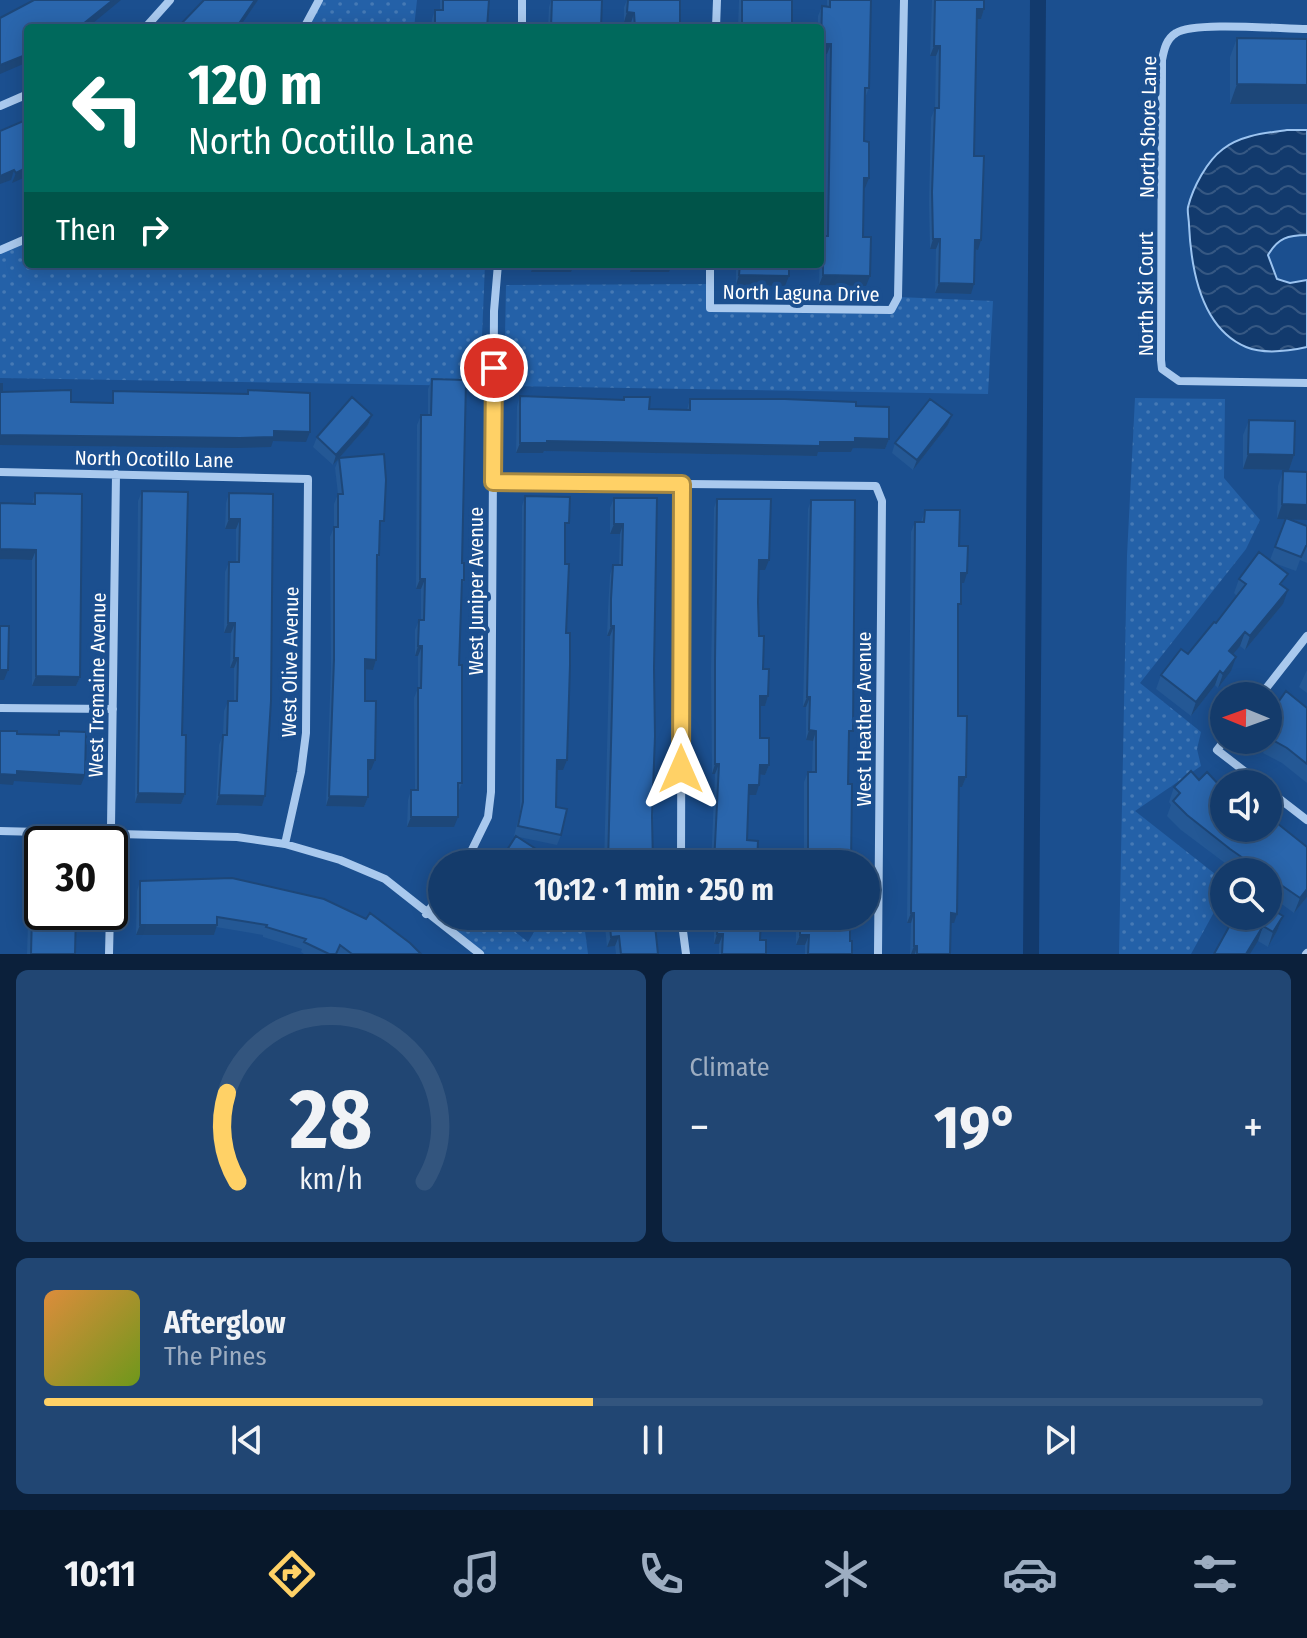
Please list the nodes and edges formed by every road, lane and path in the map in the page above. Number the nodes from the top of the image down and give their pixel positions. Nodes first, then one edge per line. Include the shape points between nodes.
1 (170, 0) edge
2 (319, 0) edge
3 (522, 0) edge
4 (717, 0) edge
5 (904, 0) edge
6 (149, 24) edge
7 (306, 24) edge
8 (522, 24) edge
9 (716, 24) edge
10 (1307, 29) edge
11 (24, 96) edge
12 (0, 106) edge
13 (1161, 213) joint
14 (24, 240) edge
15 (0, 250) edge
16 (498, 268) edge
17 (710, 268) edge
18 (1307, 383) edge
19 (0, 472) edge
20 (116, 474) junction
21 (308, 479) joint
22 (493, 482) junction
23 (682, 484) junction
24 (1307, 636) edge
25 (1271, 682) edge
26 (0, 708) edge
27 (113, 709) junction
28 (1222, 754) edge
29 (1243, 770) edge
30 (1282, 801) edge
31 (1307, 820) edge
32 (111, 826) edge
33 (0, 831) edge
34 (24, 831) edge
35 (128, 834) edge
36 (285, 844) junction
37 (472, 850) edge
38 (681, 850) edge
39 (428, 911) edge
40 (426, 914) junction
41 (110, 930) edge
42 (683, 930) edge
43 (109, 954) edge
44 (480, 954) edge
45 (686, 954) edge
46 (878, 954) edge

1 - 6 street
2 - 7 street
3 - 8 street
4 - 9 street
5 - 17 street, North Laguna Drive via 898,297 891,310 710,308
10 - 13 street, North Shore Lane via 1200,28 1168,40 1162,60
11 - 12 street
13 - 18 street, North Ski Court via 1162,369 1179,381
14 - 15 street
16 - 22 street, West Juniper Avenue
19 - 20 street, North Ocotillo Lane
20 - 21 street, North Ocotillo Lane
20 - 27 street, West Tremaine Avenue
21 - 36 street, West Olive Avenue via 306,733
22 - 23 street
22 - 37 street, West Juniper Avenue via 491,792 488,817
23 - 38 street
23 - 46 street, West Heather Avenue via 876,486 882,501
24 - 25 street
26 - 27 street
27 - 32 street, West Tremaine Avenue
28 - 29 street
30 - 31 street
33 - 34 street
35 - 36 street
36 - 40 street via 385,879
39 - 40 street
40 - 44 street
41 - 43 street
42 - 45 street

